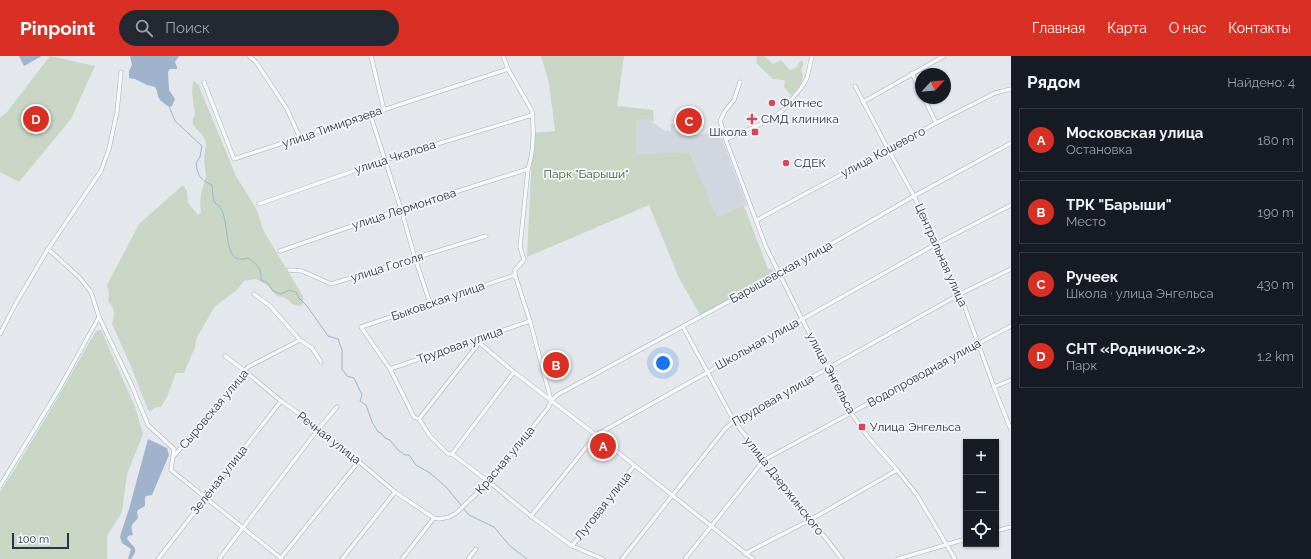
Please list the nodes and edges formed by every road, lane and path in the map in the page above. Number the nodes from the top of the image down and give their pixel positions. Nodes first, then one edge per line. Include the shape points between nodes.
1 (249, 56) edge
2 (371, 56) edge
3 (503, 56) edge
4 (812, 56) edge
5 (944, 56) edge
6 (508, 69) junction
7 (121, 72) dead end
8 (912, 73) junction
9 (915, 79) edge
10 (204, 82) dead end
11 (740, 82) dead end
12 (855, 86) dead end
13 (1011, 88) edge
14 (863, 102) junction
15 (927, 104) edge
16 (384, 110) junction
17 (370, 114) junction
18 (532, 115) junction
19 (936, 123) junction
20 (300, 138) junction
21 (726, 139) junction
22 (1011, 143) edge
23 (888, 149) junction
24 (385, 160) junction
25 (528, 169) junction
26 (914, 196) junction
27 (259, 204) dead end
28 (1011, 205) edge
29 (401, 209) junction
30 (757, 220) junction
31 (486, 236) dead end
32 (936, 244) junction
33 (48, 249) junction
34 (280, 251) dead end
35 (415, 258) junction
36 (1011, 269) edge
37 (289, 270) dead end
38 (779, 274) junction
39 (514, 275) junction
40 (254, 294) dead end
41 (960, 294) junction
42 (430, 303) junction
43 (99, 317) junction
44 (802, 319) junction
45 (530, 321) junction
46 (1011, 326) edge
47 (683, 327) junction
48 (0, 334) edge
49 (300, 340) junction
50 (478, 341) junction
51 (978, 344) junction
52 (225, 356) dead end
53 (321, 362) dead end
54 (828, 368) junction
55 (390, 369) junction
56 (245, 371) junction
57 (514, 372) junction
58 (707, 372) junction
59 (1011, 380) edge
60 (994, 387) junction
61 (280, 401) junction
62 (551, 401) junction
63 (337, 407) dead end
64 (852, 413) junction
65 (418, 419) junction
66 (734, 420) junction
67 (319, 428) junction
68 (1011, 428) edge
69 (596, 435) junction
70 (452, 454) junction
71 (172, 458) junction
72 (764, 460) junction
73 (359, 461) junction
74 (634, 466) junction
75 (897, 470) junction
76 (489, 482) junction
77 (0, 486) edge
78 (395, 492) junction
79 (672, 495) junction
80 (206, 498) junction
81 (530, 516) junction
82 (434, 518) junction
83 (810, 520) junction
84 (711, 526) junction
85 (1011, 527) edge
86 (243, 528) junction
87 (999, 530) edge
88 (963, 540) edge
89 (947, 544) junction
90 (572, 546) junction
91 (476, 549) dead end
92 (746, 554) junction
93 (158, 559) edge
94 (219, 559) edge
95 (281, 559) edge
96 (342, 559) edge
97 (402, 559) edge
98 (468, 559) edge
99 (603, 559) edge
100 (622, 559) edge
101 (685, 559) edge
102 (753, 559) edge
103 (842, 559) edge
104 (898, 559) edge
105 (955, 559) edge

1 - 20 street via 256,62 287,109
2 - 16 street
3 - 6 street
4 - 21 street via 807,78 782,111 770,120
5 - 8 street
6 - 16 street, улица Тимирязева
6 - 18 street
7 - 33 street via 109,149 101,171
8 - 9 street
8 - 14 street
10 - 20 street, улица Тимирязева via 234,159
11 - 21 street, улица Энгельса via 734,100 720,121
12 - 14 street, Центральная улица
13 - 19 street, улица Кошевого via 995,93
14 - 23 street, Центральная улица
15 - 19 street
16 - 17 street, улица Тимирязева
17 - 20 street, улица Тимирязева
17 - 24 street
18 - 24 street, улица Чкалова
18 - 25 street via 532,159
19 - 23 street, улица Кошевого
21 - 30 street, улица Энгельса
22 - 26 street, Барышевская улица
23 - 26 street, Центральная улица
23 - 30 street, улица Кошевого
24 - 27 street, улица Чкалова
24 - 29 street
25 - 29 street, улица Лермонтова
25 - 39 street via 520,247 524,260
26 - 32 street, Центральная улица
26 - 38 street, Барышевская улица
28 - 32 street, Школьная улица
29 - 34 street, улица Лермонтова
29 - 35 street
30 - 38 street, улица Энгельса
31 - 35 street, улица Гоголя
32 - 41 street, Центральная улица
32 - 44 street, Школьная улица
33 - 43 street via 79,277 91,292
33 - 48 street
35 - 37 street, улица Гоголя via 331,284 302,271
35 - 42 street
36 - 41 street, Прудовая улица
38 - 44 street, улица Энгельса
38 - 47 street, Барышевская улица
39 - 42 street, Быковская улица
39 - 45 street
40 - 49 street via 270,306
41 - 51 street, Центральная улица
41 - 54 street, Прудовая улица
42 - 55 street, Быковская улица via 361,327
43 - 71 street via 148,425 174,449
43 - 77 street
44 - 54 street, улица Энгельса
44 - 58 street, Школьная улица
45 - 50 street, Трудовая улица
45 - 62 street
46 - 51 street, Водопроводная улица
47 - 58 street, улица Дзержинского
47 - 62 street, Барышевская улица via 557,395
49 - 53 street via 312,348
49 - 56 street, Сыровская улица via 248,367
50 - 55 street, Трудовая улица
50 - 57 street
50 - 65 street
51 - 60 street, Центральная улица
51 - 64 street, Водопроводная улица
52 - 56 street, Речная улица
54 - 64 street, улица Энгельса
54 - 66 street, Прудовая улица
55 - 65 street via 414,416
56 - 61 street, Речная улица
56 - 71 street, Сыровская улица
57 - 62 street
57 - 70 street
58 - 66 street, улица Дзержинского
58 - 69 street, Школьная улица
59 - 60 street
60 - 68 street, Центральная улица
61 - 67 street, Речная улица
61 - 80 street, Зелёная улица
62 - 69 street
62 - 76 street, Красная улица
63 - 67 street
64 - 72 street, Водопроводная улица
64 - 75 street, улица Энгельса via 868,437
65 - 70 street via 430,436 448,454
66 - 72 street, улица Дзержинского
66 - 79 street, Прудовая улица
67 - 73 street, Речная улица
67 - 86 street
69 - 74 street
69 - 81 street, Школьная улица
70 - 76 street
71 - 80 street via 171,470
72 - 83 street, улица Дзержинского
72 - 84 street, Водопроводная улица
73 - 78 street, Речная улица
73 - 95 street
74 - 79 street
74 - 90 street, Луговая улица
75 - 83 street
75 - 89 street, улица Энгельса via 917,495
76 - 81 street
76 - 82 street, Красная улица via 455,514 444,519
78 - 82 street, Речная улица
78 - 96 street
79 - 84 street
79 - 100 street, Прудовая улица
80 - 86 street
80 - 93 street, Зелёная улица
81 - 90 street
82 - 97 street
83 - 92 street
83 - 103 street, улица Дзержинского
84 - 92 street
84 - 101 street, Водопроводная улица
85 - 87 street
86 - 94 street
86 - 95 street
88 - 89 street
89 - 104 street
89 - 105 street, улица Энгельса
90 - 99 street
91 - 98 street
92 - 102 street

